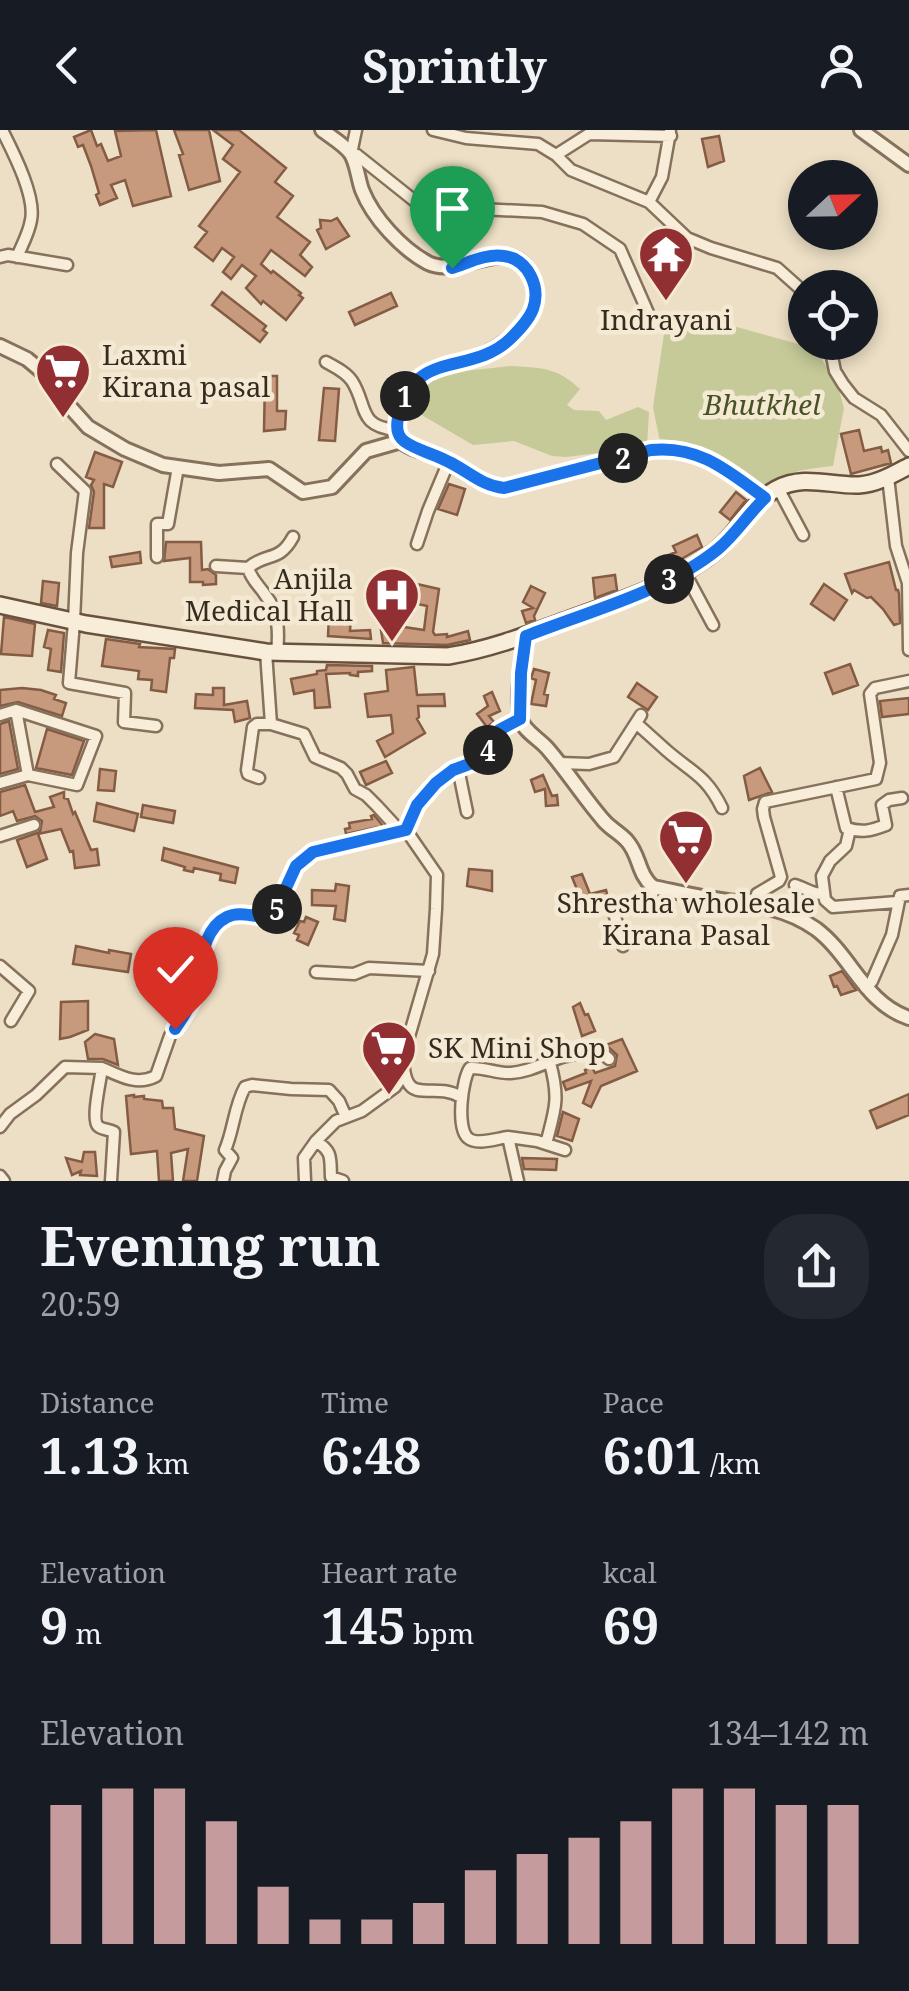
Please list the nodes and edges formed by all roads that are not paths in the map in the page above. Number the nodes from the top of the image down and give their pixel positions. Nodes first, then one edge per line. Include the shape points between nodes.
1 (2, 130) edge
2 (322, 130) edge
3 (356, 130) edge
4 (433, 130) edge
5 (861, 130) edge
6 (589, 132) edge
7 (671, 133) edge
8 (351, 154) junction
9 (556, 155) junction
10 (909, 165) edge
11 (649, 202) junction
12 (0, 257) edge
13 (17, 257) junction
14 (66, 265) dead end
15 (788, 278) edge
16 (658, 324) dead end
17 (0, 346) edge
18 (833, 360) edge
19 (326, 362) dead end
20 (398, 436) junction
21 (909, 451) edge
22 (449, 461) junction
23 (57, 464) dead end
24 (909, 466) edge
25 (178, 467) junction
26 (888, 477) junction
27 (771, 493) junction
28 (802, 534) dead end
29 (293, 537) dead end
30 (417, 544) dead end
31 (157, 557) dead end
32 (216, 566) dead end
33 (248, 568) junction
34 (684, 571) junction
35 (0, 605) edge
36 (74, 622) junction
37 (713, 626) dead end
38 (526, 636) junction
39 (909, 650) edge
40 (272, 652) junction
41 (909, 682) edge
42 (16, 710) junction
43 (0, 714) edge
44 (520, 719) junction
45 (271, 724) junction
46 (156, 726) dead end
47 (560, 763) junction
48 (458, 768) junction
49 (28, 775) junction
50 (259, 778) dead end
51 (0, 783) edge
52 (836, 787) junction
53 (902, 798) dead end
54 (722, 808) dead end
55 (467, 812) dead end
56 (34, 825) dead end
57 (850, 829) junction
58 (403, 830) junction
59 (0, 836) edge
60 (795, 885) dead end
61 (653, 887) junction
62 (824, 894) junction
63 (909, 894) edge
64 (897, 902) junction
65 (756, 904) junction
66 (623, 946) dead end
67 (0, 966) edge
68 (429, 971) junction
69 (316, 972) dead end
70 (866, 988) junction
71 (909, 1018) edge
72 (11, 1021) dead end
73 (609, 1059) dead end
74 (550, 1063) junction
75 (102, 1068) junction
76 (404, 1074) junction
77 (461, 1098) junction
78 (346, 1116) junction
79 (0, 1127) edge
80 (508, 1137) junction
81 (316, 1141) junction
82 (546, 1144) junction
83 (565, 1150) dead end
84 (112, 1181) edge
85 (223, 1181) edge
86 (305, 1181) edge
87 (342, 1181) edge
88 (518, 1181) edge

1 - 13 street via 32,210
2 - 8 street
3 - 8 street
4 - 9 street via 538,144
5 - 10 street
6 - 7 street
6 - 9 street
7 - 11 street
8 - 16 street via 421,206 542,212 583,224 620,249
8 - 20 street via 368,204 412,252 452,268 509,256 524,265 534,287 533,309 500,348 422,376 405,396
9 - 11 street via 571,170
11 - 15 street via 687,238 777,268
12 - 13 street
13 - 14 street
17 - 25 street via 57,384 88,427 125,449
18 - 21 street via 854,398 880,415
19 - 20 street via 351,379 373,425
20 - 22 street
20 - 25 street via 385,448 366,451 324,490 303,492 269,469
22 - 27 street via 504,488 668,448 718,464
22 - 30 street
23 - 36 street via 85,491
24 - 26 main road
25 - 31 street via 168,524 156,524
26 - 27 main road via 860,485 798,481
26 - 39 street via 908,584
27 - 28 street
27 - 34 main road via 718,549
29 - 33 street via 280,554
32 - 33 street
33 - 40 street via 272,604 279,635
34 - 37 street
34 - 38 main road
35 - 36 main road
36 - 40 main road
36 - 46 street via 69,683 125,693 124,722
38 - 40 main road via 448,656
38 - 44 street
40 - 45 street
41 - 52 street via 870,694 880,763 876,779
42 - 43 street
42 - 49 street
42 - 49 street via 96,736 77,785
44 - 47 street
44 - 48 street via 499,730 480,760
45 - 50 street via 253,727 247,770
45 - 58 street via 304,734 314,756 347,774
47 - 54 street via 610,759 638,719 702,776
47 - 61 street via 626,839
48 - 55 street
48 - 58 street via 436,783
49 - 51 street
52 - 57 street
52 - 65 street via 765,802 781,877 758,894
53 - 57 street via 882,805 886,825 871,832
56 - 59 street
57 - 62 street via 846,846 822,876
58 - 68 street via 436,876
58 - 75 street via 316,851 296,866 274,914 223,920 208,936 193,998 156,1076 135,1081
60 - 62 street
61 - 65 street
61 - 66 street via 652,897 614,908
62 - 64 street via 833,907
63 - 64 street
64 - 70 street via 892,935
65 - 70 street via 826,937
67 - 72 street via 28,991
68 - 69 street
68 - 76 street via 407,1039
70 - 71 street via 893,1013
73 - 74 street via 597,1048
74 - 77 street via 509,1074 470,1068
74 - 82 street via 556,1103
75 - 79 street via 65,1067
75 - 84 street via 96,1124 114,1132
76 - 77 street via 414,1090
76 - 78 street via 362,1111
77 - 80 street via 467,1138
78 - 81 street
78 - 85 street via 329,1090 245,1086 225,1150 232,1158
80 - 82 street
80 - 88 street
81 - 86 street via 304,1158
81 - 87 street via 331,1159 331,1176
82 - 83 street

